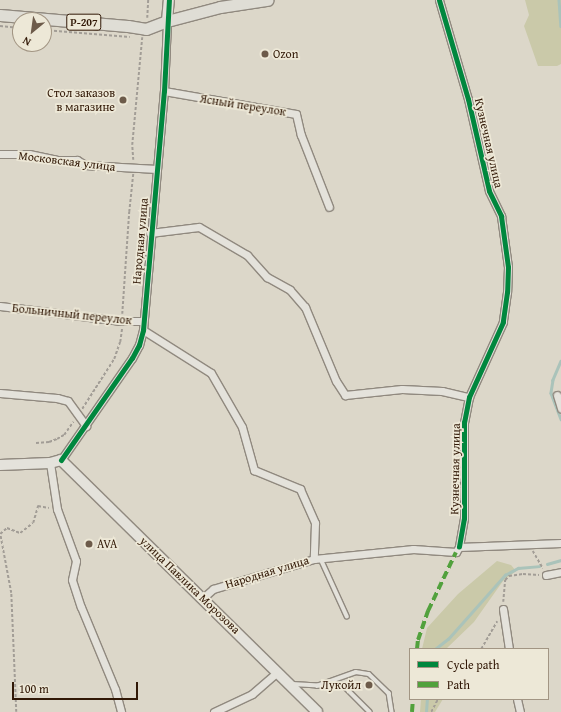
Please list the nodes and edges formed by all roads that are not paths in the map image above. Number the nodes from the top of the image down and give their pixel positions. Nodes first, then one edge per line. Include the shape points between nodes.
1 (169, 0) edge
2 (267, 0) edge
3 (439, 0) edge
4 (0, 15) edge
5 (167, 21) junction
6 (164, 91) junction
7 (0, 154) edge
8 (157, 170) junction
9 (329, 207) dead end
10 (150, 233) junction
11 (0, 306) edge
12 (144, 321) junction
13 (143, 330) junction
14 (0, 393) edge
15 (557, 395) dead end
16 (469, 397) junction
17 (561, 408) edge
18 (86, 426) junction
19 (61, 460) junction
20 (50, 463) junction
21 (0, 465) edge
22 (561, 543) edge
23 (460, 547) junction
24 (317, 558) junction
25 (561, 572) edge
26 (546, 575) road end
27 (203, 598) junction
28 (503, 609) road end
29 (347, 616) dead end
30 (509, 648) edge
31 (277, 672) junction
32 (290, 684) junction
33 (317, 686) junction
34 (517, 700) edge
35 (121, 712) edge
36 (214, 712) edge
37 (317, 712) edge
38 (370, 712) edge
39 (392, 712) edge
40 (520, 712) edge

1 - 5 street, Народная улица
2 - 5 main road, Р-207 via 220,6
3 - 16 street, Кузнечная улица via 468,99 489,191 501,216 508,267 503,322
4 - 5 main road, Р-207 via 146,29
5 - 6 street, Народная улица
6 - 8 street, Народная улица
6 - 9 street, Ясный переулок via 296,114 301,135
7 - 8 street, Московская улица via 29,154 57,160 77,160 85,165
8 - 10 street, Народная улица
10 - 12 street, Народная улица
10 - 16 street via 199,227 247,255 267,277 290,290 305,307 336,382 345,395 402,389 442,391
11 - 12 street, Больничный переулок via 121,321
12 - 13 street, Народная улица
13 - 18 street, Народная улица via 132,358
13 - 24 street, Народная улица via 210,373 242,427 254,470 300,489 315,523
14 - 18 street via 68,401
15 - 17 street
16 - 23 street, Кузнечная улица via 464,422 464,518
18 - 19 street, Народная улица
19 - 20 street
19 - 27 street, улица Павлика Морозова
20 - 21 street
20 - 35 street via 57,508 76,561 72,580 115,689
22 - 23 street
23 - 24 street via 456,552 413,549
24 - 27 street, Народная улица via 213,589
24 - 29 lane
25 - 26 street
27 - 31 street, улица Павлика Морозова
28 - 30 street
31 - 32 street, улица Павлика Морозова
31 - 36 street via 252,694
32 - 33 lane
32 - 37 street, улица Павлика Морозова
33 - 38 lane via 345,686
33 - 39 lane via 356,672 370,674 389,693
34 - 40 street

